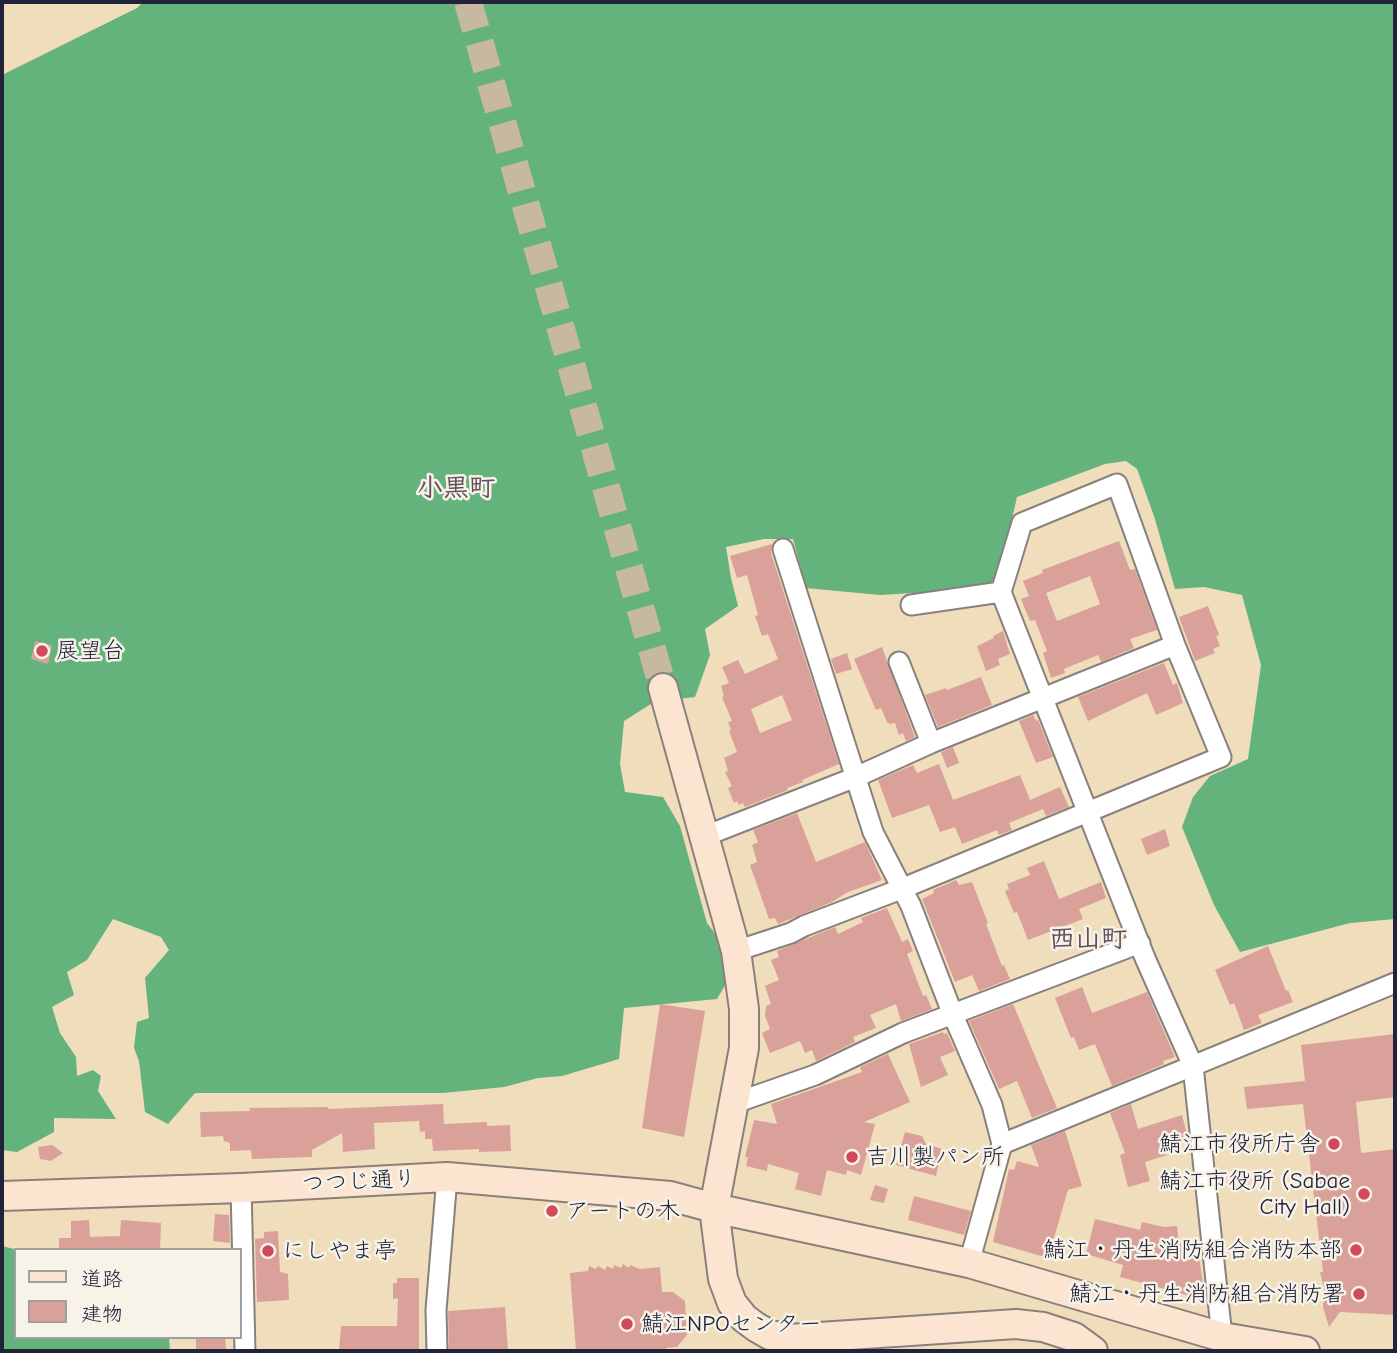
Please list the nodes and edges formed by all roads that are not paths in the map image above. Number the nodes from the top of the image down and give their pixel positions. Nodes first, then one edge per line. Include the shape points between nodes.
1 (783, 549) dead end
2 (1001, 592) junction
3 (911, 605) dead end
4 (1175, 645) junction
5 (900, 662) dead end
6 (663, 688) tunnel mouth
7 (1042, 698) junction
8 (931, 743) junction
9 (856, 777) junction
10 (1088, 811) junction
11 (705, 836) junction
12 (901, 889) junction
13 (1140, 943) junction
14 (736, 951) junction
15 (1395, 983) edge
16 (953, 1015) junction
17 (1193, 1066) junction
18 (735, 1103) junction
19 (1002, 1144) junction
20 (447, 1177) junction
21 (241, 1188) junction
22 (2, 1196) edge
23 (714, 1208) junction
24 (969, 1263) junction
25 (1222, 1337) junction
26 (245, 1351) edge
27 (437, 1351) edge
28 (1093, 1351) edge
29 (1305, 1351) edge

1 - 9 street
2 - 3 street
2 - 4 street via 1023,523 1117,484
2 - 7 street
4 - 7 street
4 - 10 street via 1221,757
5 - 8 street
6 - 11 street
7 - 8 street
7 - 10 street
8 - 9 street
9 - 11 street
9 - 12 street via 873,832
10 - 12 street
10 - 13 street
11 - 14 street
12 - 14 street
12 - 16 street
13 - 16 street
13 - 17 street
14 - 18 street via 744,1048
15 - 17 street
16 - 18 street via 903,1033 816,1075
16 - 19 street via 992,1105
17 - 19 street
17 - 25 street
18 - 23 street
19 - 24 street
20 - 21 street, つつじ通り
20 - 23 street, つつじ通り via 670,1196
20 - 27 street
21 - 22 street, つつじ通り
21 - 26 street
23 - 24 street, つつじ通り
23 - 28 street via 723,1279 732,1303 744,1318 770,1335 832,1338 1016,1324 1074,1337
24 - 25 street, つつじ通り
25 - 29 street, つつじ通り

